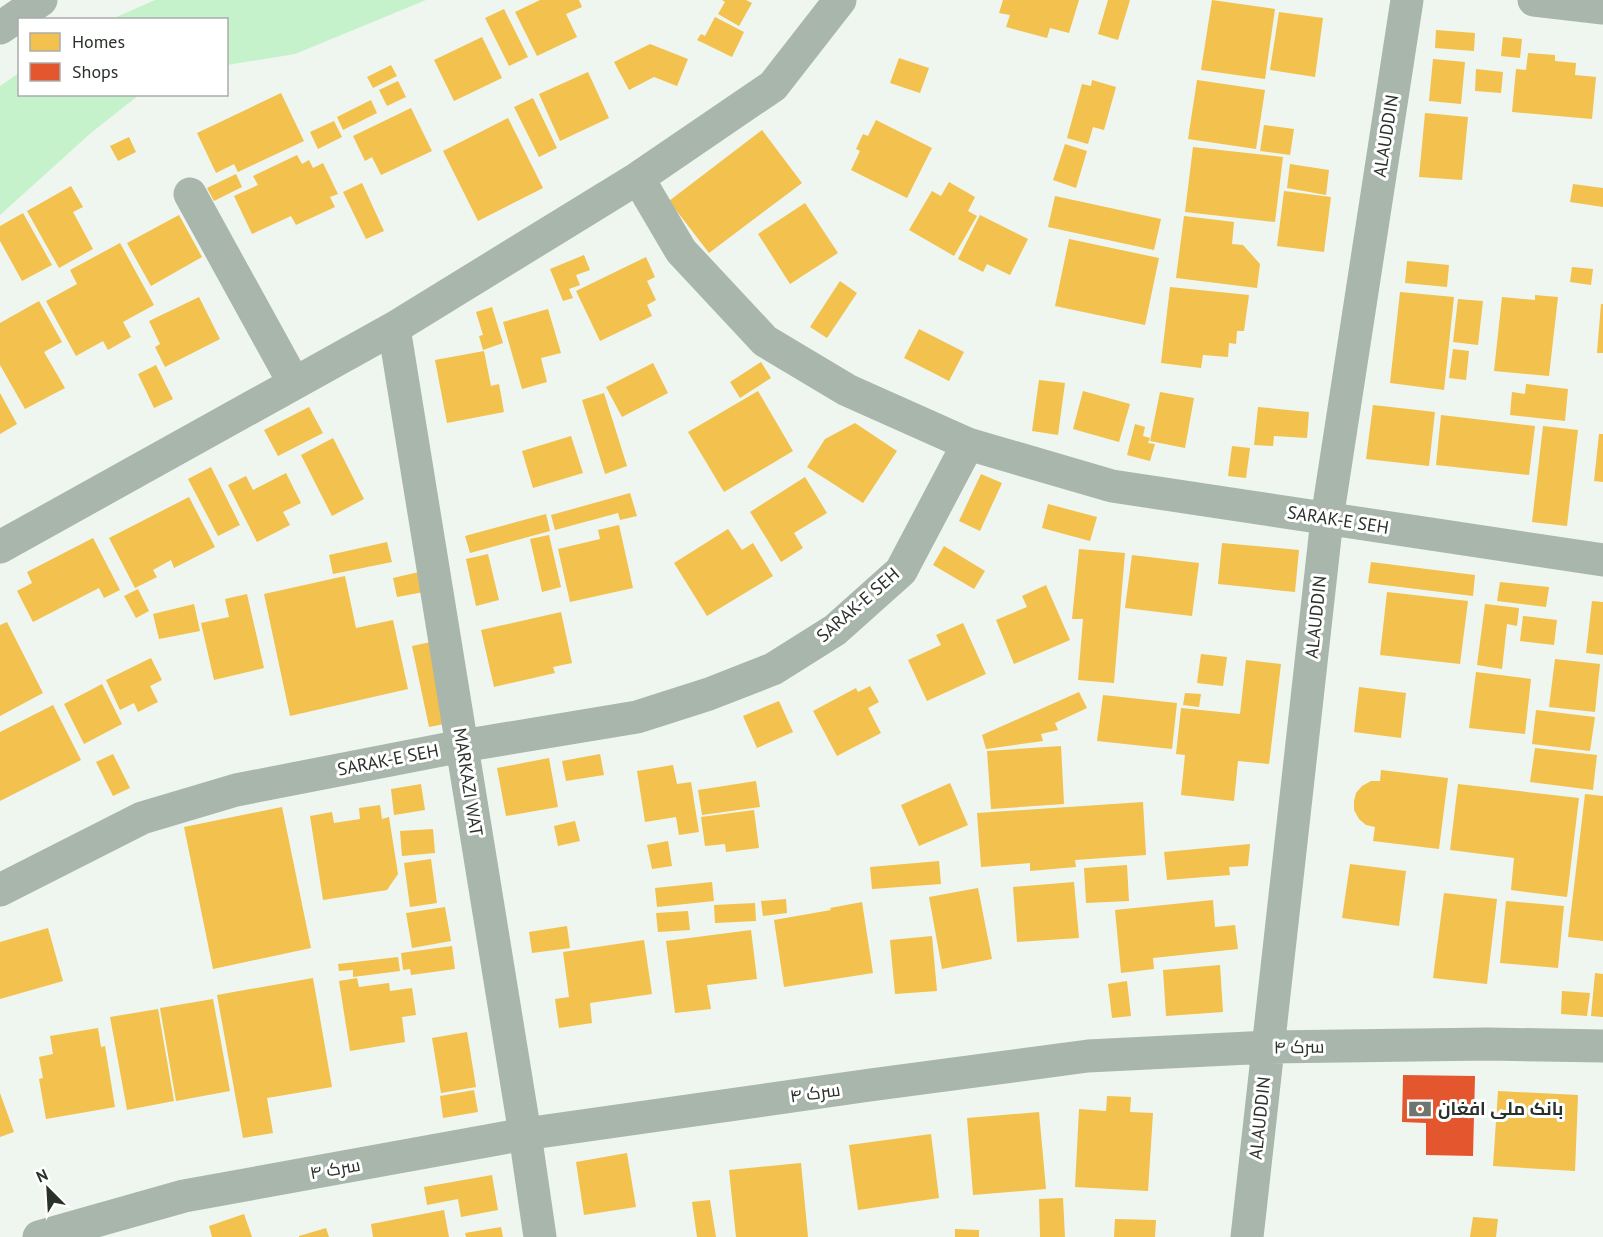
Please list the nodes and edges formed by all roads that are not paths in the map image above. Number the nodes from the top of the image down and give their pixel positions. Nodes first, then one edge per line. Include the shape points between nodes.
1 (41, 0) edge
2 (840, 0) edge
3 (1407, 0) edge
4 (1534, 0) edge
5 (1603, 8) edge
6 (0, 28) edge
7 (638, 178) junction
8 (190, 194) dead end
9 (394, 328) junction
10 (294, 383) junction
11 (968, 444) junction
12 (1327, 519) junction
13 (0, 547) edge
14 (1603, 560) edge
15 (462, 746) junction
16 (0, 890) edge
17 (1603, 1046) edge
18 (1269, 1047) junction
19 (525, 1134) junction
20 (39, 1237) edge
21 (540, 1237) edge
22 (1247, 1237) edge

1 - 6 street
2 - 7 street via 773,86
3 - 12 street, ALAUDDIN
4 - 5 street
7 - 9 street
7 - 11 street via 681,251 765,341 847,390
8 - 10 street
9 - 10 street
9 - 15 street, MARKAZI WAT
10 - 13 street
11 - 12 street, SARAK-E SEH via 1112,486
11 - 15 street, SARAK-E SEH via 902,571 835,630 773,669 637,717
12 - 14 street, SARAK-E SEH
12 - 18 street, ALAUDDIN
15 - 16 street, SARAK-E SEH via 236,790 142,818
15 - 19 street, MARKAZI WAT
17 - 18 street, سرک ۴
18 - 19 street, سرک ۴ via 1088,1056
18 - 22 street, ALAUDDIN
19 - 20 street, سرک ۴ via 184,1196
19 - 21 street, MARKAZI WAT

